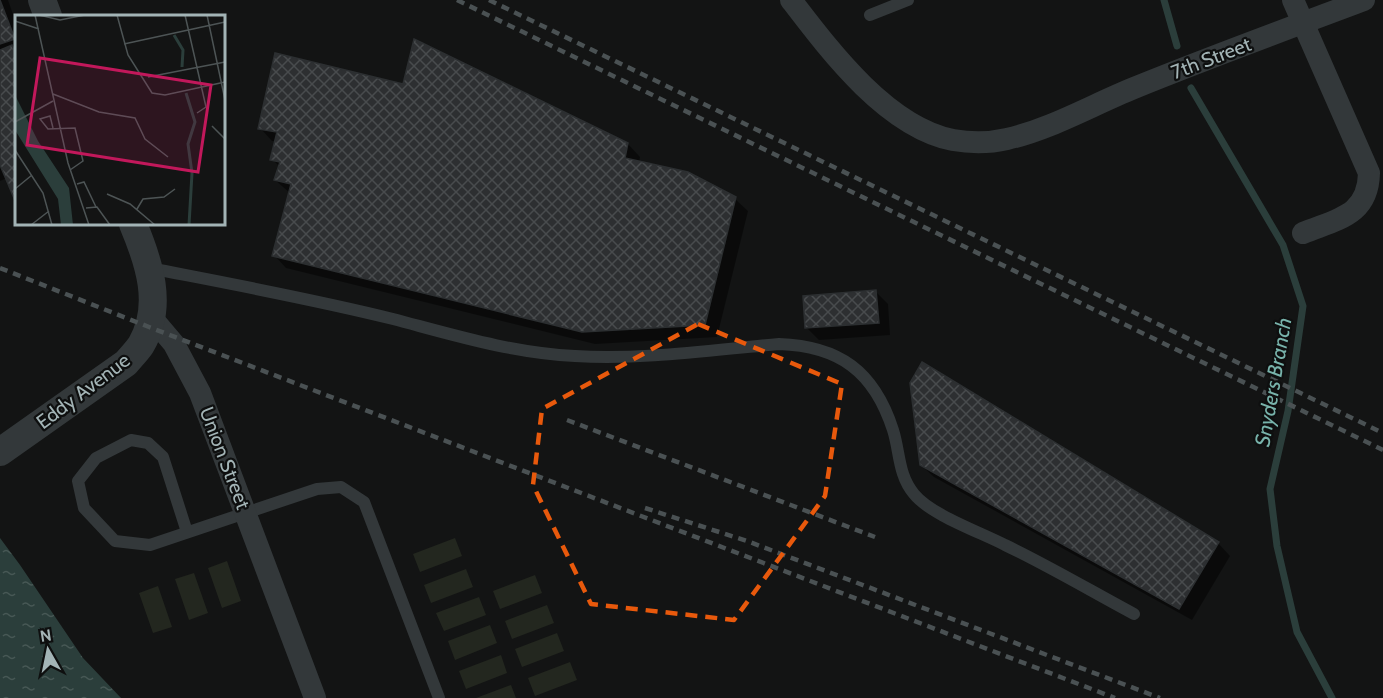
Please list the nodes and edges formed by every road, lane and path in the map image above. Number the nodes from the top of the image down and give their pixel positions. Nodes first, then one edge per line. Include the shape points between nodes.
1 (42, 0) edge
2 (790, 0) edge
3 (908, 0) edge
4 (1293, 0) edge
5 (1364, 0) edge
6 (48, 15) edge
7 (870, 15) dead end
8 (1303, 23) junction
9 (133, 225) edge
10 (1303, 233) dead end
11 (147, 268) junction
12 (152, 318) junction
13 (0, 452) edge
14 (245, 512) junction
15 (187, 532) junction
16 (1134, 614) dead end
17 (315, 698) edge
18 (439, 698) edge

1 - 6 street
2 - 8 street, 7th Street via 829,50 898,115 952,140 979,143 1032,132 1133,88
3 - 7 lane
4 - 8 street
5 - 8 street, 7th Street
8 - 10 street via 1369,173 1363,201 1353,212
9 - 11 street
11 - 12 street via 153,292
11 - 16 lane via 289,295 528,352 632,357 778,344 821,349 842,358 872,387 893,431 904,477 929,508
12 - 13 street, Eddy Avenue via 141,345 126,363
12 - 14 street, Union Street via 174,344 200,393
14 - 15 lane
14 - 17 street, Union Street
14 - 18 lane via 325,488 341,487 364,502
15 - 15 lane via 150,545 115,541 84,508 78,481 96,458 131,440 148,443 163,457

